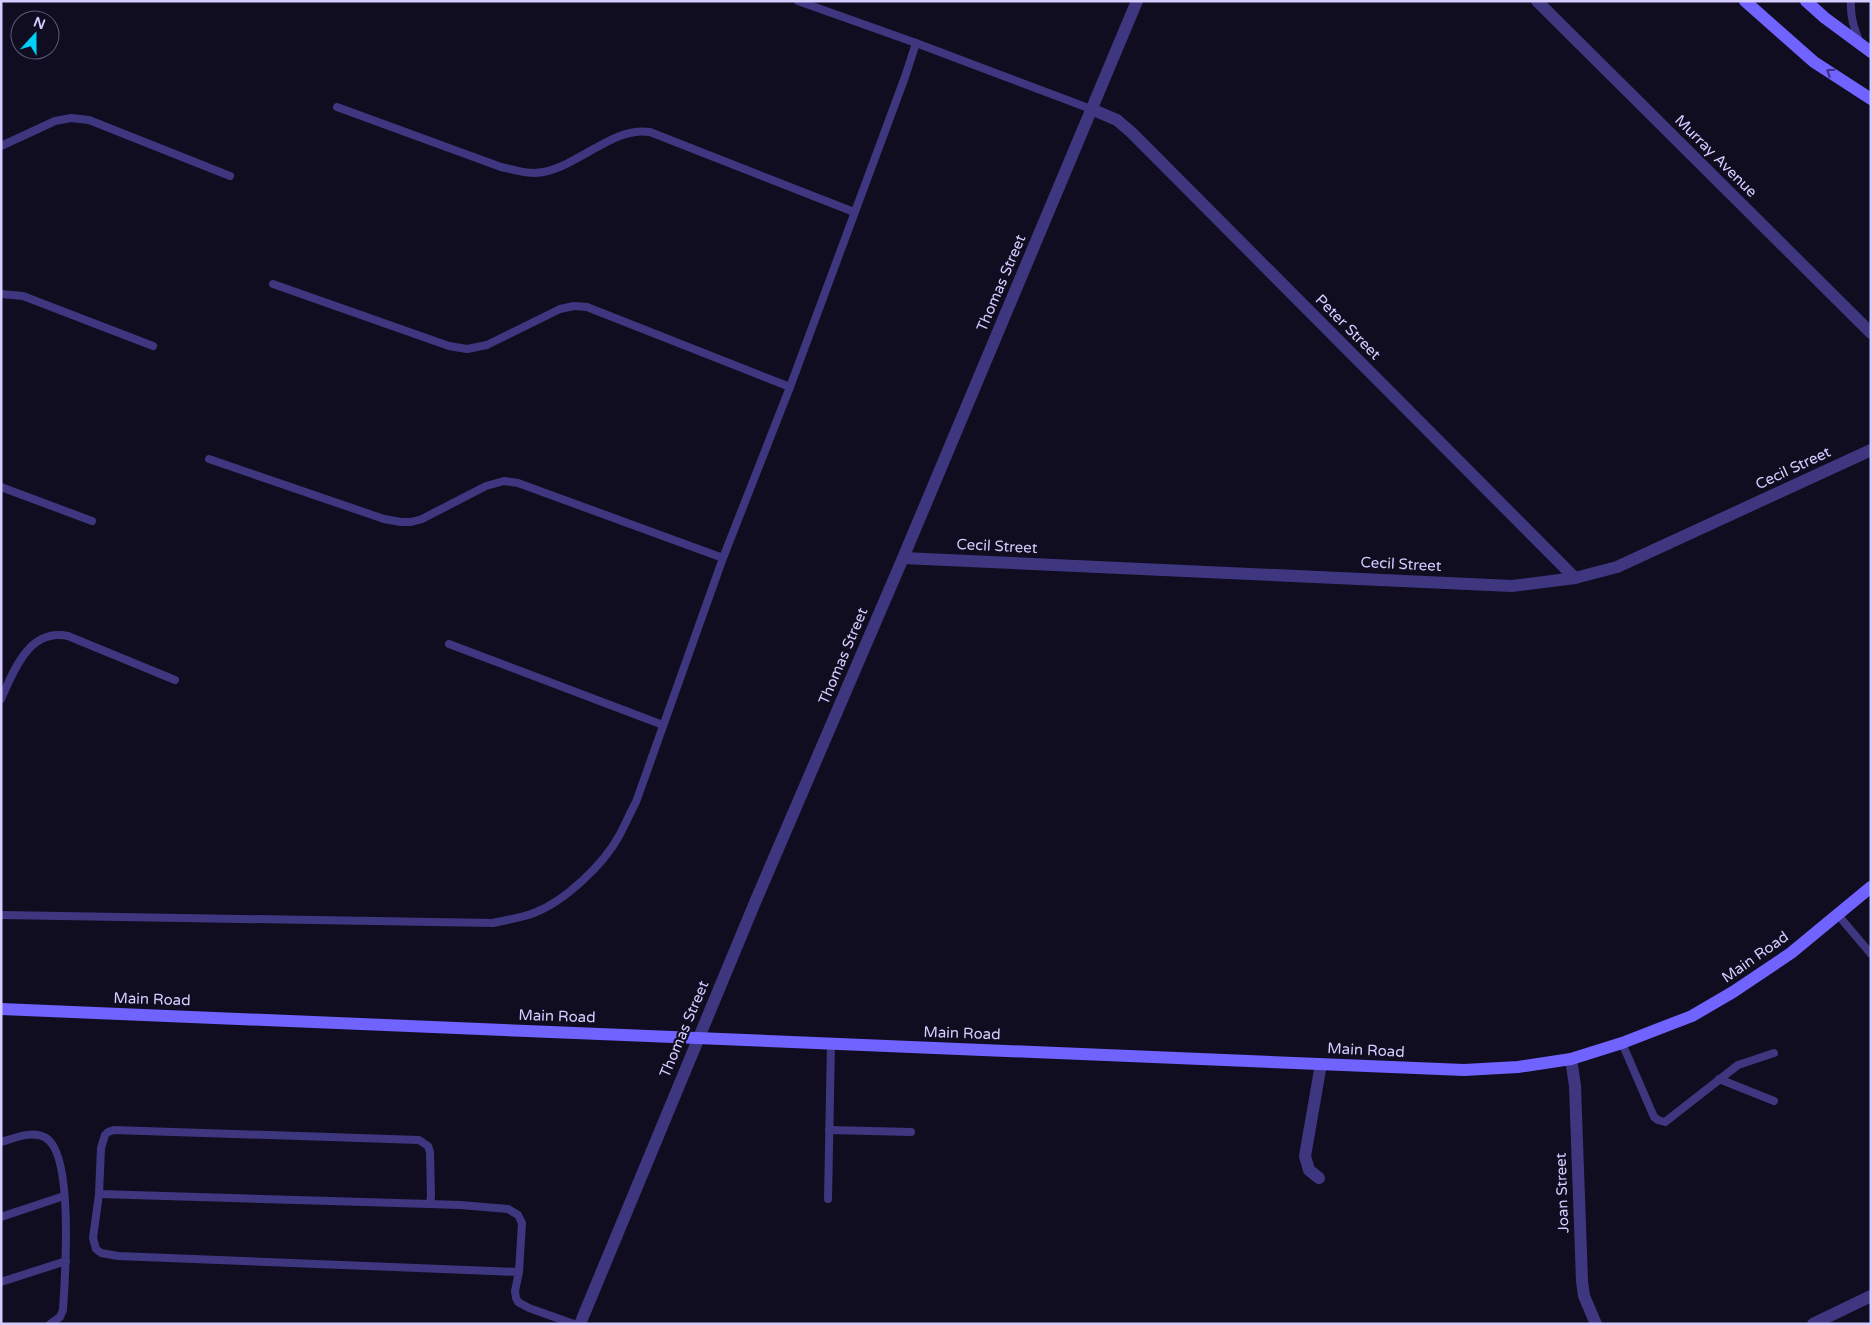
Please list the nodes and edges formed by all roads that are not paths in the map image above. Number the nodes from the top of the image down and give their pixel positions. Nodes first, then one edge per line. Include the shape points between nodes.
1 (798, 1) edge
2 (1137, 1) edge
3 (1537, 1) edge
4 (1745, 1) edge
5 (1806, 1) edge
6 (1851, 1) edge
7 (916, 43) junction
8 (1866, 50) edge
9 (1871, 99) edge
10 (337, 107) dead end
11 (1092, 109) junction
12 (1, 146) edge
13 (230, 176) dead end
14 (854, 212) junction
15 (273, 284) dead end
16 (1, 294) edge
17 (1871, 334) edge
18 (153, 346) dead end
19 (790, 387) junction
20 (1871, 450) edge
21 (209, 459) dead end
22 (1, 486) edge
23 (92, 521) dead end
24 (723, 558) junction
25 (903, 558) junction
26 (1575, 578) junction
27 (449, 644) dead end
28 (175, 680) dead end
29 (1, 699) edge
30 (663, 725) junction
31 (1871, 887) edge
32 (1838, 915) junction
33 (1, 916) edge
34 (1871, 954) edge
35 (1, 1009) edge
36 (698, 1038) junction
37 (1622, 1043) junction
38 (831, 1044) junction
39 (1774, 1053) dead end
40 (1570, 1059) junction
41 (1321, 1064) junction
42 (1719, 1079) junction
43 (1774, 1101) dead end
44 (829, 1130) junction
45 (911, 1132) dead end
46 (1, 1142) edge
47 (1319, 1178) dead end
48 (99, 1194) junction
49 (64, 1196) junction
50 (828, 1199) dead end
51 (430, 1204) junction
52 (1, 1217) edge
53 (66, 1261) junction
54 (519, 1272) junction
55 (1, 1282) edge
56 (1871, 1296) edge
57 (50, 1324) edge
58 (574, 1324) edge
59 (580, 1324) edge
60 (1596, 1324) edge
61 (1813, 1324) edge

1 - 7 lane
2 - 11 street, Thomas Street
3 - 17 street, Murray Avenue
9 -> 4 main road via 1814,62
5 - 8 main road
6 - 8 lane via 1854,27
7 - 11 lane
7 - 14 lane
10 - 14 lane via 525,173 561,167 627,132 650,132
11 - 25 street, Thomas Street
11 - 26 street, Peter Street via 1117,120 1132,133
12 - 13 lane via 56,121 71,118 89,120
14 - 19 lane
15 - 19 lane via 449,346 467,349 487,345 560,309 587,307
16 - 18 lane via 23,296
19 - 24 lane
20 - 26 street, Cecil Street via 1617,567
21 - 24 lane via 401,522 422,519 486,486 504,481 518,483
22 - 23 lane
24 - 30 lane
25 - 26 street, Cecil Street via 1512,586
25 - 36 street, Thomas Street
27 - 30 lane
28 - 29 lane via 59,634 37,641 27,649
30 - 33 lane via 636,802 618,838 573,888 551,904 521,917 493,923
31 - 32 main road, Main Road
32 - 34 lane
32 - 37 main road, Main Road via 1725,997 1692,1016
35 - 36 main road, Main Road
36 - 38 main road, Main Road
36 - 59 street, Thomas Street
37 - 40 main road, Main Road
37 - 42 lane via 1658,1120 1665,1122
38 - 41 main road, Main Road
38 - 44 lane
39 - 42 lane via 1738,1065
40 - 41 main road, Main Road via 1518,1067 1464,1070
40 - 60 street, Joan Street via 1575,1086 1582,1281 1584,1296
41 - 47 street via 1305,1156 1309,1170
42 - 43 lane
44 - 45 lane
44 - 50 lane
46 - 49 lane via 32,1134 50,1140 58,1154
48 - 51 lane
48 - 51 lane via 101,1148 110,1130 395,1138 419,1140 428,1146
48 - 54 lane via 93,1244 101,1253 110,1256
49 - 52 lane
49 - 53 lane
51 - 54 lane via 508,1209 518,1215 522,1223
53 - 55 lane
53 - 57 lane via 63,1310 60,1317
54 - 58 lane via 515,1291 518,1302
56 - 61 street

